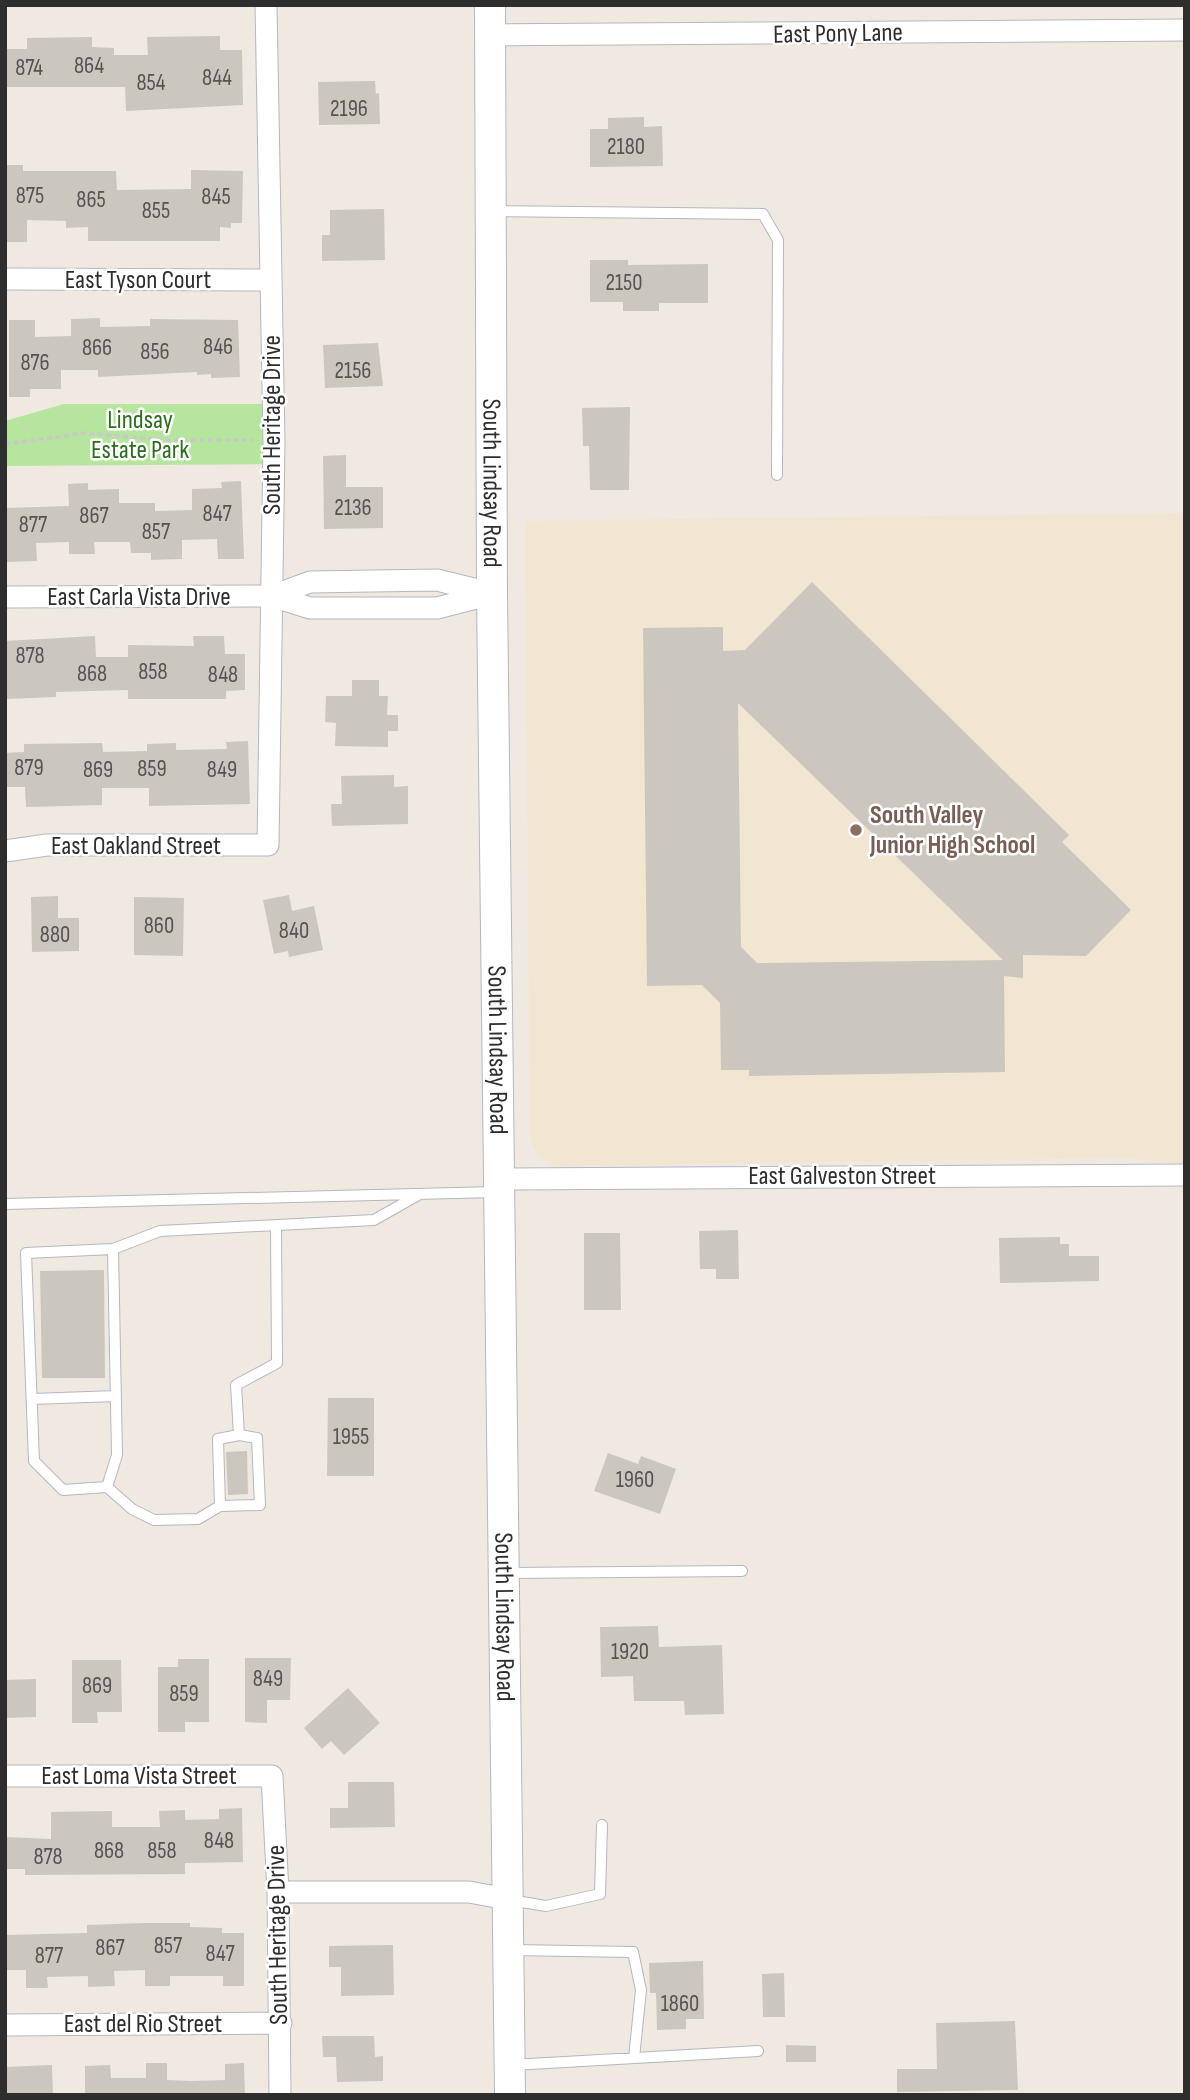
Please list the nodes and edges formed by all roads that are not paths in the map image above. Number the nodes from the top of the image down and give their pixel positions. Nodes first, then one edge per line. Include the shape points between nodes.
1 (266, 5) edge
2 (490, 5) edge
3 (1185, 30) edge
4 (490, 36) junction
5 (491, 211) junction
6 (5, 279) edge
7 (270, 280) junction
8 (776, 475) dead end
9 (492, 594) junction
10 (272, 596) junction
11 (5, 597) edge
12 (268, 845) joint
13 (5, 851) edge
14 (1185, 1175) edge
15 (500, 1186) junction
16 (420, 1194) junction
17 (5, 1205) edge
18 (276, 1226) junction
19 (113, 1249) junction
20 (116, 1396) junction
21 (32, 1399) junction
22 (239, 1435) junction
23 (107, 1487) junction
24 (220, 1506) junction
25 (742, 1571) dead end
26 (504, 1573) junction
27 (5, 1776) edge
28 (272, 1776) joint
29 (602, 1825) dead end
30 (278, 1892) junction
31 (507, 1899) junction
32 (508, 1950) junction
33 (281, 2023) junction
34 (5, 2025) edge
35 (758, 2051) dead end
36 (634, 2058) junction
37 (509, 2065) junction
38 (280, 2095) edge
39 (510, 2095) edge

1 - 7 street, South Heritage Drive
2 - 4 main road, South Lindsay Road
3 - 4 street, East Pony Lane
4 - 5 main road, South Lindsay Road
5 - 8 lane via 763,214 778,240
5 - 9 main road, South Lindsay Road
6 - 7 street, East Tyson Court
7 - 10 street, South Heritage Drive
9 - 10 street, East Carla Vista Drive via 437,608 310,608
9 - 15 main road, South Lindsay Road
10 - 11 street, East Carla Vista Drive
10 - 12 street, South Heritage Drive
12 - 13 street, East Oakland Street via 47,845
14 - 15 street, East Galveston Street
15 - 16 lane
15 - 26 main road, South Lindsay Road
16 - 17 lane
16 - 18 lane via 374,1220
18 - 19 lane via 160,1231
18 - 22 lane via 277,1363 236,1385
19 - 20 lane
19 - 21 lane via 26,1253
20 - 21 lane
20 - 23 lane via 117,1455
21 - 23 lane via 34,1461 63,1490
22 - 24 lane via 218,1439
22 - 24 lane via 257,1438 260,1505
23 - 24 lane via 154,1520 198,1519
25 - 26 lane
26 - 31 main road, South Lindsay Road
27 - 28 street, East Loma Vista Street
28 - 30 street, South Heritage Drive
29 - 31 lane via 600,1894 546,1906
30 - 31 street via 469,1892
30 - 33 street, South Heritage Drive
31 - 32 main road, South Lindsay Road
32 - 36 lane via 633,1952 641,1990
32 - 37 main road, South Lindsay Road
33 - 34 street, East del Rio Street
33 - 38 street, South Heritage Drive
35 - 36 lane
36 - 37 lane
37 - 39 main road, South Lindsay Road

